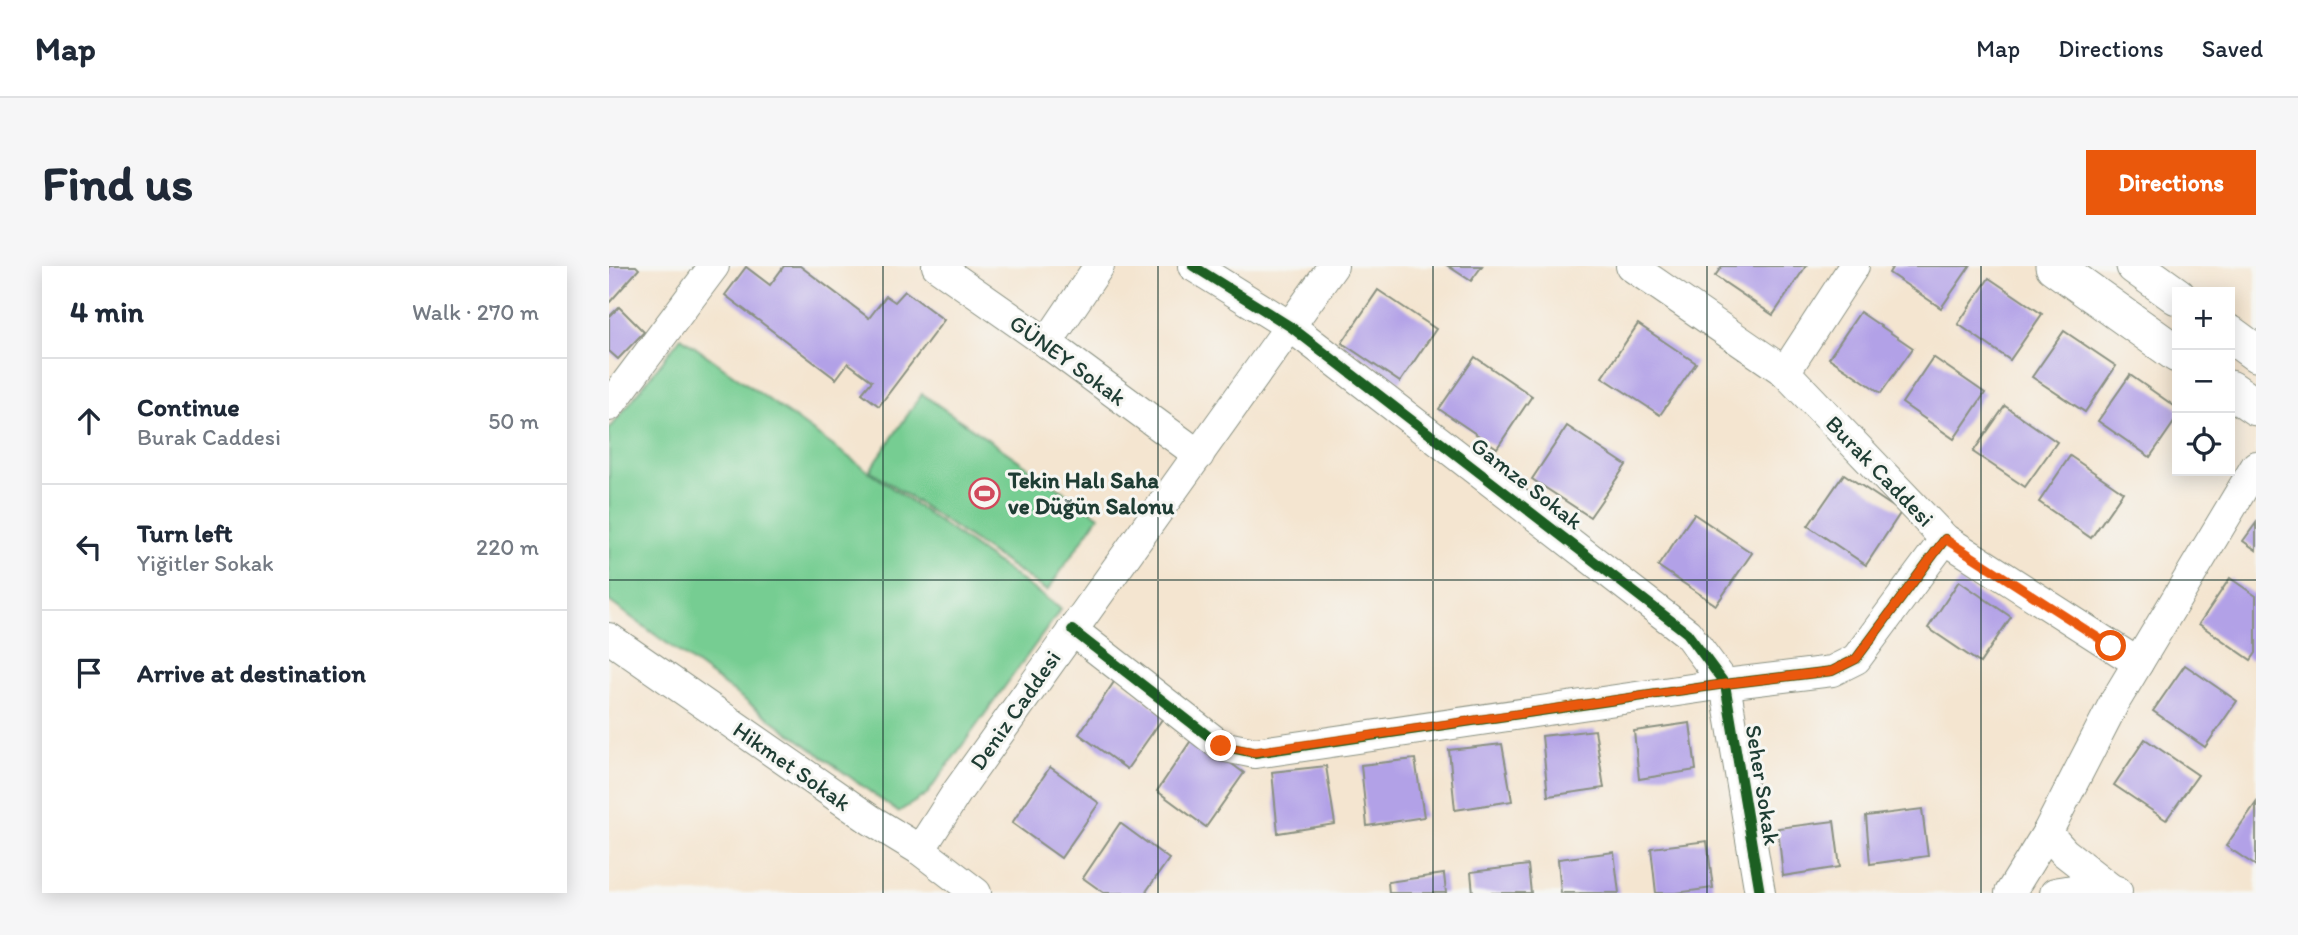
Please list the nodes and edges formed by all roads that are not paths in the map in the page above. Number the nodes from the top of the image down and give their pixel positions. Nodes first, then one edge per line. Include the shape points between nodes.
1 (714, 266) edge
2 (936, 266) edge
3 (1099, 266) edge
4 (1192, 266) edge
5 (1333, 266) edge
6 (1631, 266) edge
7 (1854, 266) edge
8 (2054, 266) edge
9 (2135, 266) edge
10 (2172, 292) edge
11 (1291, 327) junction
12 (2235, 338) edge
13 (1047, 343) junction
14 (2172, 350) edge
15 (2256, 353) edge
16 (1785, 372) junction
17 (2235, 392) edge
18 (609, 406) edge
19 (2256, 407) edge
20 (1199, 455) junction
21 (2256, 466) edge
22 (1945, 539) junction
23 (1072, 630) junction
24 (609, 638) edge
25 (2138, 663) junction
26 (1725, 684) junction
27 (2047, 833) junction
28 (920, 850) junction
29 (2117, 891) edge
30 (976, 893) edge
31 (1760, 893) edge
32 (2010, 893) edge
33 (2055, 893) edge

1 - 18 street
2 - 13 street, GÜNEY Sokak
3 - 13 street
4 - 11 street, Gamze Sokak
5 - 11 street, Deniz Caddesi
6 - 16 street, Burak Caddesi
7 - 16 street
8 - 14 main road
9 - 10 main road
11 - 20 street, Deniz Caddesi
11 - 26 street, Gamze Sokak via 1687,633
12 - 15 main road
13 - 20 street, GÜNEY Sokak
16 - 22 street, Burak Caddesi
17 - 19 main road
20 - 23 street, Deniz Caddesi
21 - 25 street
22 - 25 street, Burak Caddesi
22 - 26 street via 1856,659 1832,671
23 - 26 street via 1221,746 1255,752
23 - 28 street, Deniz Caddesi
24 - 28 street, Hikmet Sokak
25 - 27 street
26 - 31 street, Seher Sokak
27 - 29 street via 2064,852
27 - 32 street
28 - 30 street, Hikmet Sokak
29 - 33 street

